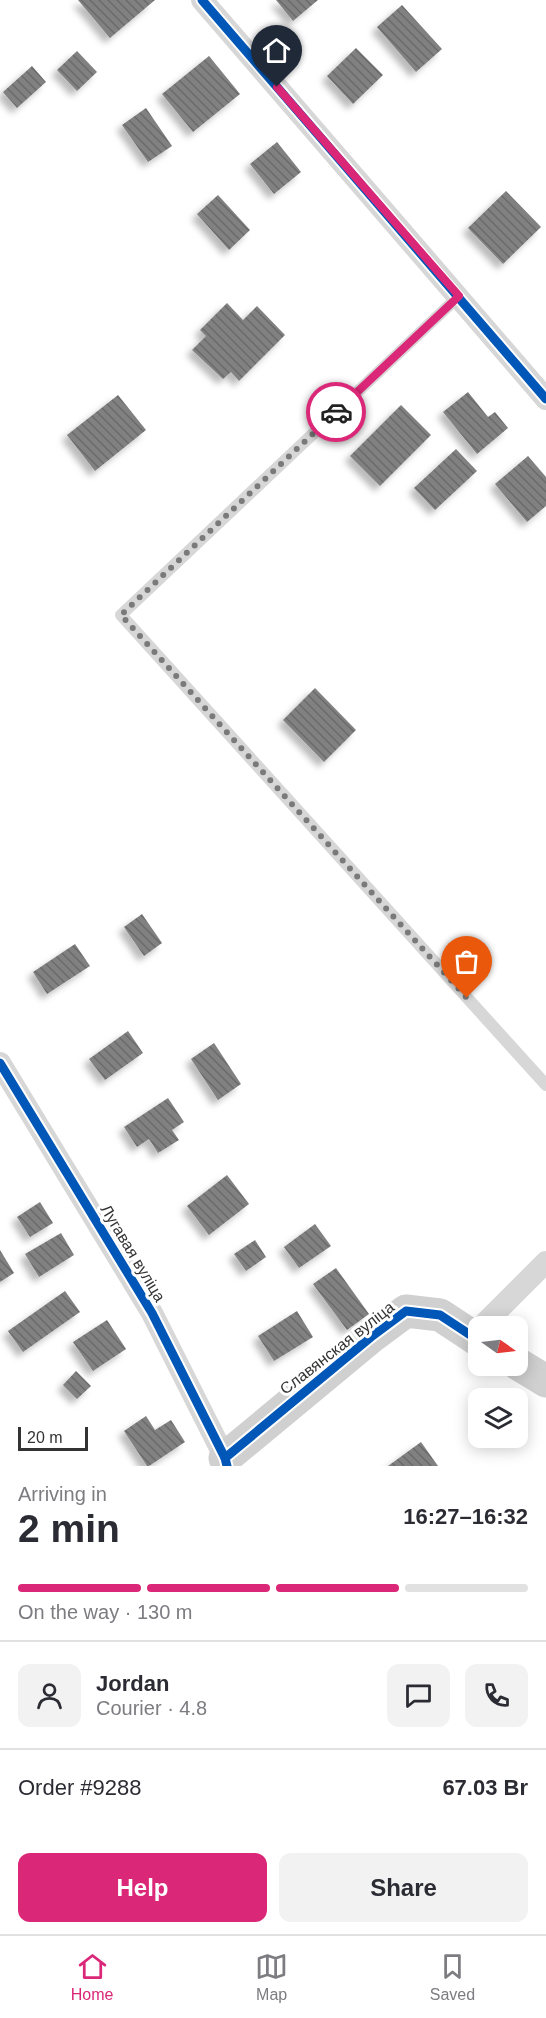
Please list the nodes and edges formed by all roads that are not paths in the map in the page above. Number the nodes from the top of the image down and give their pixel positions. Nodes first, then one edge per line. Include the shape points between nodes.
1 (202, 0) edge
2 (459, 296) junction
3 (546, 399) edge
4 (0, 1063) edge
5 (546, 1085) edge
6 (546, 1262) edge
7 (494, 1316) edge
8 (468, 1328) edge
9 (528, 1370) edge
10 (546, 1381) edge
11 (226, 1462) edge

1 - 2 street
2 - 3 street
2 - 5 lane via 121,615
4 - 11 street, Лугавая вуліца via 152,1313
6 - 7 street
8 - 11 street, Славянская вуліца via 440,1315 406,1311
9 - 10 street

